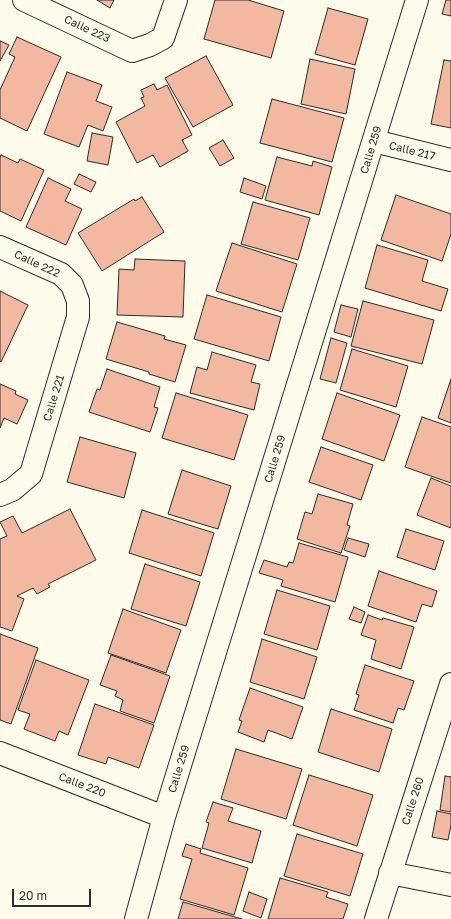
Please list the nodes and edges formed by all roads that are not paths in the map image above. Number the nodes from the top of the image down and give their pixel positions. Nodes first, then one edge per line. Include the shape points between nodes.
1 (24, 0) edge
2 (176, 0) edge
3 (417, 0) edge
4 (374, 141) junction
5 (451, 160) edge
6 (0, 247) edge
7 (72, 285) joint
8 (0, 495) edge
9 (451, 684) edge
10 (0, 753) edge
11 (164, 817) junction
12 (390, 873) junction
13 (451, 885) edge
14 (136, 919) edge
15 (376, 919) edge

1 - 2 street, Calle 223 via 132,51 163,38
3 - 4 street, Calle 259
4 - 5 street, Calle 217
4 - 11 street, Calle 259
6 - 7 street, Calle 222 via 61,274
7 - 8 street, Calle 221 via 78,301 78,317 31,474 12,490
9 - 12 street, Calle 260
10 - 11 street, Calle 220
11 - 14 street, Calle 259
12 - 13 street
12 - 15 street, Calle 260

